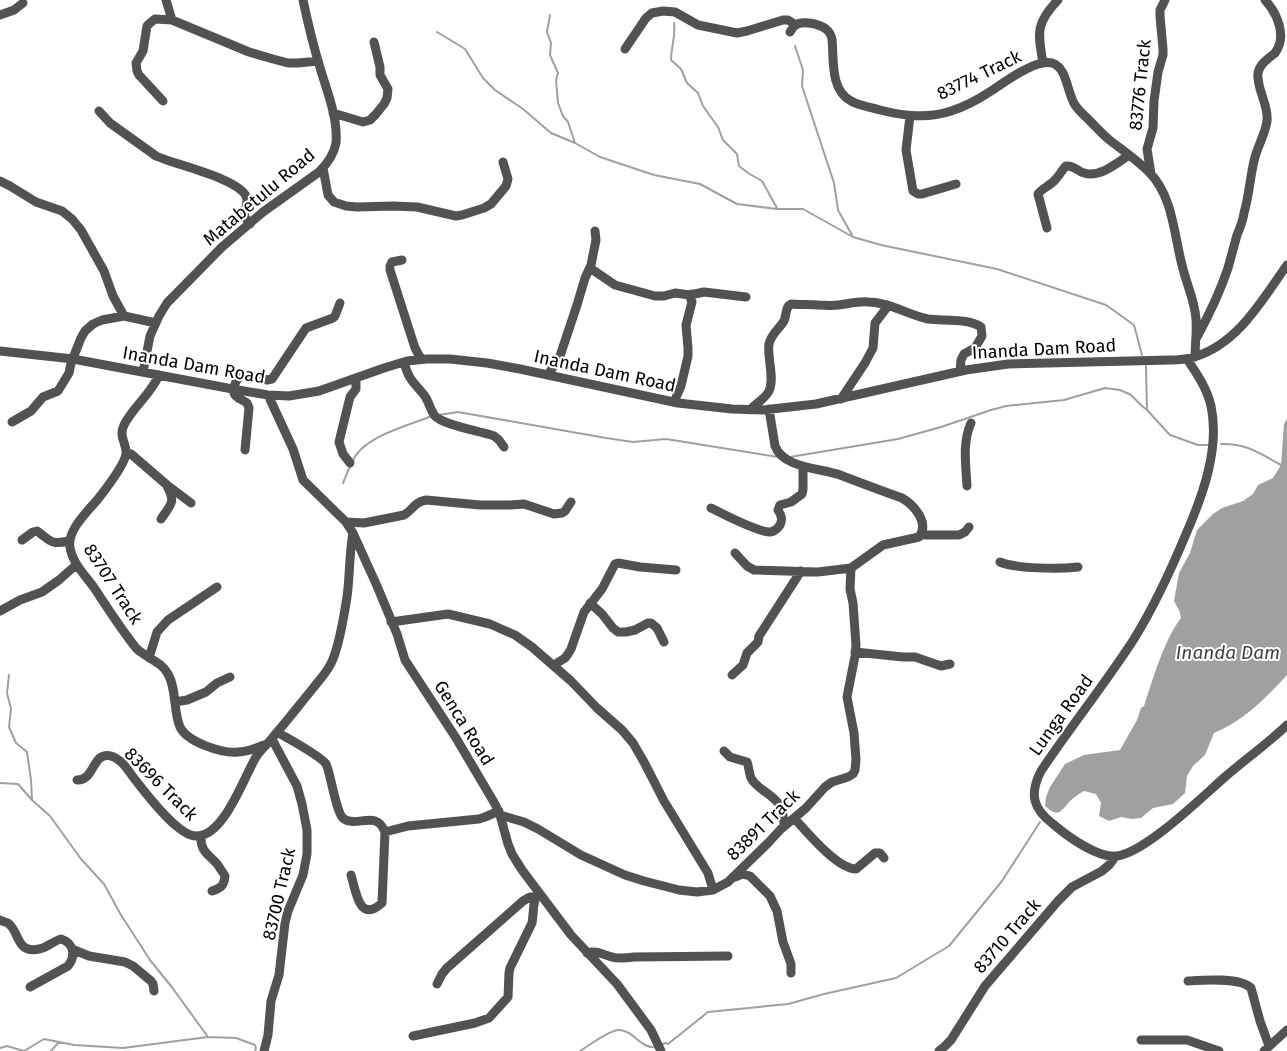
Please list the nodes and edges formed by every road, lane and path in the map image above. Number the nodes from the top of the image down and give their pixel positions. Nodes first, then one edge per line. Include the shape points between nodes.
1 (166, 0) edge
2 (304, 0) edge
3 (1058, 0) edge
4 (1165, 0) edge
5 (1266, 0) edge
6 (23, 3) dead end
7 (0, 15) edge
8 (172, 20) junction
9 (374, 42) dead end
10 (625, 50) dead end
11 (318, 60) junction
12 (1043, 63) junction
13 (163, 101) dead end
14 (99, 111) dead end
15 (333, 113) junction
16 (910, 116) junction
17 (1128, 155) junction
18 (503, 162) dead end
19 (322, 168) junction
20 (1151, 174) junction
21 (0, 181) edge
22 (956, 184) dead end
23 (250, 224) junction
24 (1048, 228) dead end
25 (595, 230) dead end
26 (402, 260) dead end
27 (1287, 265) edge
28 (590, 268) junction
29 (691, 294) junction
30 (746, 297) dead end
31 (340, 303) dead end
32 (888, 306) junction
33 (124, 316) junction
34 (156, 323) junction
35 (1196, 340) junction
36 (0, 351) edge
37 (1191, 358) junction
38 (73, 359) junction
39 (421, 360) junction
40 (404, 362) junction
41 (960, 371) junction
42 (144, 372) junction
43 (159, 375) junction
44 (548, 376) junction
45 (356, 378) junction
46 (233, 389) junction
47 (268, 395) junction
48 (842, 399) junction
49 (674, 402) junction
50 (750, 410) junction
51 (769, 410) junction
52 (12, 422) dead end
53 (971, 424) dead end
54 (504, 447) dead end
55 (245, 450) dead end
56 (126, 453) junction
57 (350, 463) dead end
58 (803, 466) junction
59 (167, 486) junction
60 (967, 486) dead end
61 (571, 502) dead end
62 (191, 503) dead end
63 (711, 508) dead end
64 (161, 519) dead end
65 (346, 522) junction
66 (969, 527) dead end
67 (353, 532) junction
68 (921, 535) junction
69 (22, 540) dead end
70 (69, 541) junction
71 (735, 553) dead end
72 (1000, 562) dead end
73 (76, 565) junction
74 (1078, 566) dead end
75 (851, 568) junction
76 (676, 570) dead end
77 (801, 571) junction
78 (217, 588) dead end
79 (590, 603) junction
80 (0, 611) edge
81 (391, 622) junction
82 (664, 642) dead end
83 (855, 652) junction
84 (148, 658) junction
85 (950, 664) dead end
86 (554, 665) junction
87 (230, 676) dead end
88 (732, 676) dead end
89 (175, 702) junction
90 (1287, 725) edge
91 (275, 735) junction
92 (265, 745) junction
93 (724, 751) dead end
94 (77, 780) dead end
95 (499, 813) junction
96 (794, 818) junction
97 (784, 826) junction
98 (385, 832) junction
99 (201, 836) junction
100 (1114, 857) junction
101 (884, 858) dead end
102 (351, 875) dead end
103 (733, 878) junction
104 (713, 890) junction
105 (212, 891) dead end
106 (537, 895) junction
107 (0, 920) edge
108 (72, 949) junction
109 (587, 953) junction
110 (728, 956) dead end
111 (791, 972) dead end
112 (1188, 981) dead end
113 (437, 984) dead end
114 (30, 987) dead end
115 (154, 991) dead end
116 (1287, 1030) edge
117 (413, 1036) dead end
118 (1141, 1040) dead end
119 (1267, 1048) edge
120 (264, 1051) edge
121 (661, 1051) edge
122 (939, 1051) edge
123 (1219, 1051) edge

1 - 8 street
2 - 11 street, Matabetulu Road
3 - 12 street via 1040,26
4 - 20 street, 83776 Track via 1160,10 1164,49 1147,149
5 - 35 street via 1282,25 1284,35 1277,52 1262,64 1258,73 1267,114 1266,126 1256,151 1245,210 1228,268
6 - 7 street
8 - 11 street via 273,59 288,63
8 - 13 street via 155,19 150,23 144,50 136,63 139,75
9 - 15 street via 380,74 388,89 384,104 370,120 363,122
10 - 16 street, 83774 Track via 646,18 663,11 737,33 783,20 788,20 793,28 801,23 818,25 831,35 836,82 845,97 860,105
11 - 15 street, Matabetulu Road
12 - 16 street, 83774 Track via 951,111
12 - 17 street, 83774 Track via 1058,66 1075,105 1102,134
14 - 23 street via 110,123 156,156 230,183 240,190 247,200 244,216
15 - 19 street, Matabetulu Road via 336,143
16 - 22 street via 906,150 913,191 922,194
17 - 20 street, 83774 Track
17 - 24 street via 1096,174 1085,173 1072,165 1066,166 1039,192
18 - 19 street via 508,179 491,204 456,216 417,207 340,204 330,199
19 - 23 street, Matabetulu Road
20 - 35 street, 83774 Track via 1162,192 1173,223 1194,306
21 - 33 street via 72,219 104,271
23 - 34 street, Matabetulu Road via 222,247 167,303
25 - 28 street
26 - 39 street via 392,262 390,270
27 - 37 street, Inanda Dam Road via 1246,321 1221,345
28 - 29 street via 615,284 642,293 655,296 675,292
28 - 44 street via 560,356
29 - 30 street via 704,292
29 - 49 street via 686,325 688,356
31 - 46 street via 336,316 306,328 272,379 243,375
32 - 41 street via 920,317 955,320 981,327 981,339 975,348 964,354
32 - 48 street via 874,325 873,348
32 - 50 street via 869,302 834,306 789,304 784,321 769,344 770,389
33 - 34 street
33 - 38 street via 102,320 85,331
34 - 42 street, Matabetulu Road via 150,336
35 - 37 street, 83774 Track
36 - 38 street, Inanda Dam Road
37 - 41 street, Inanda Dam Road via 1008,364
37 - 100 street, Lunga Road via 1205,387 1213,419 1207,479 1196,510 1162,590 1135,638 1040,771 1034,788 1036,805 1045,818 1081,843
38 - 42 street, Inanda Dam Road
38 - 52 street via 58,391 44,397 31,411
39 - 40 street, Inanda Dam Road
39 - 44 street, Inanda Dam Road via 487,363
40 - 45 street, Inanda Dam Road
40 - 54 street via 410,378 438,419 494,436
41 - 48 street, Inanda Dam Road
42 - 43 street, Inanda Dam Road
43 - 46 street, Inanda Dam Road
43 - 56 street via 123,428
44 - 49 street, Inanda Dam Road
45 - 47 street, Inanda Dam Road via 306,394
45 - 57 street via 356,389 350,396 338,442
46 - 47 street, Inanda Dam Road
46 - 55 street via 234,395 249,408
47 - 65 street, Genca Road via 293,449 303,480
48 - 51 street, Inanda Dam Road
49 - 50 street, Inanda Dam Road
50 - 51 street, Inanda Dam Road
51 - 58 street via 776,450 784,458
53 - 60 street via 966,446
56 - 59 street
56 - 70 street, 83707 Track via 121,466 76,526
58 - 63 street via 802,494 792,502 780,505 781,523 773,532 749,526
58 - 68 street via 839,474 909,502 917,510 923,528
59 - 62 street
59 - 64 street via 172,502
61 - 65 street via 565,511 554,514 524,504 480,505 426,500 402,516 364,523
65 - 67 street, Genca Road
66 - 68 street via 959,534
67 - 81 street, Genca Road
67 - 91 street via 347,596 333,659 329,669
68 - 75 street via 883,545
69 - 70 street via 37,531 53,542
70 - 73 street, 83707 Track
71 - 77 street via 754,570
72 - 74 street via 1038,567
73 - 80 street via 42,592
73 - 84 street, 83707 Track via 129,640
75 - 77 street
75 - 83 street, 83891 Track
76 - 79 street via 616,563
77 - 88 street via 758,642 747,653 743,666
78 - 84 street via 168,620 157,632
79 - 82 street via 618,632 635,630 651,623
79 - 86 street via 580,620 571,649
81 - 86 street via 448,614 490,624 515,635
81 - 95 street, Genca Road via 405,660 456,738
83 - 85 street via 915,657 941,666
83 - 96 street, 83891 Track via 847,697 854,733 855,770 825,787
84 - 89 street, 83707 Track via 168,674
86 - 104 street via 633,742 708,873
87 - 89 street via 206,692
89 - 92 street, 83707 Track via 183,732 209,747 230,752
90 - 100 street via 1164,829 1131,853
91 - 92 street, 83696 Track
91 - 98 street via 325,763 344,819 378,821
91 - 120 street, 83700 Track via 302,804 307,854 303,875 285,923
92 - 99 street, 83696 Track via 225,816 211,831
93 - 97 street via 747,762 751,778 780,806
94 - 99 street, 83696 Track via 87,777 102,756 114,757 171,821 190,835
95 - 98 street via 479,819 408,826
95 - 104 street, 83891 Track via 524,822 581,855 625,875 679,890
95 - 106 street, Genca Road via 512,854
96 - 97 street, 83891 Track
96 - 101 street via 837,862 849,869 856,869 875,853
97 - 103 street, 83891 Track
98 - 102 street via 383,898 380,905 368,910 360,905
99 - 105 street via 200,844 206,854 225,876 222,887
100 - 122 street, 83710 Track via 1102,871 1072,887 1058,901 985,986 951,1040
103 - 104 street, 83891 Track
103 - 111 street via 742,874 750,876 770,896 777,911
106 - 109 street, Genca Road
106 - 113 street via 523,901 447,968
106 - 117 street via 532,923 509,972 508,997 489,1018
107 - 108 street via 8,923 20,943 27,948 41,949 61,939 67,941
108 - 114 street via 72,961 68,966
108 - 115 street via 89,956 130,964 151,981
109 - 110 street via 598,952 620,958
109 - 121 street, Genca Road via 617,984 651,1030
112 - 119 street via 1211,980 1248,985
116 - 119 street
118 - 123 street via 1187,1040

